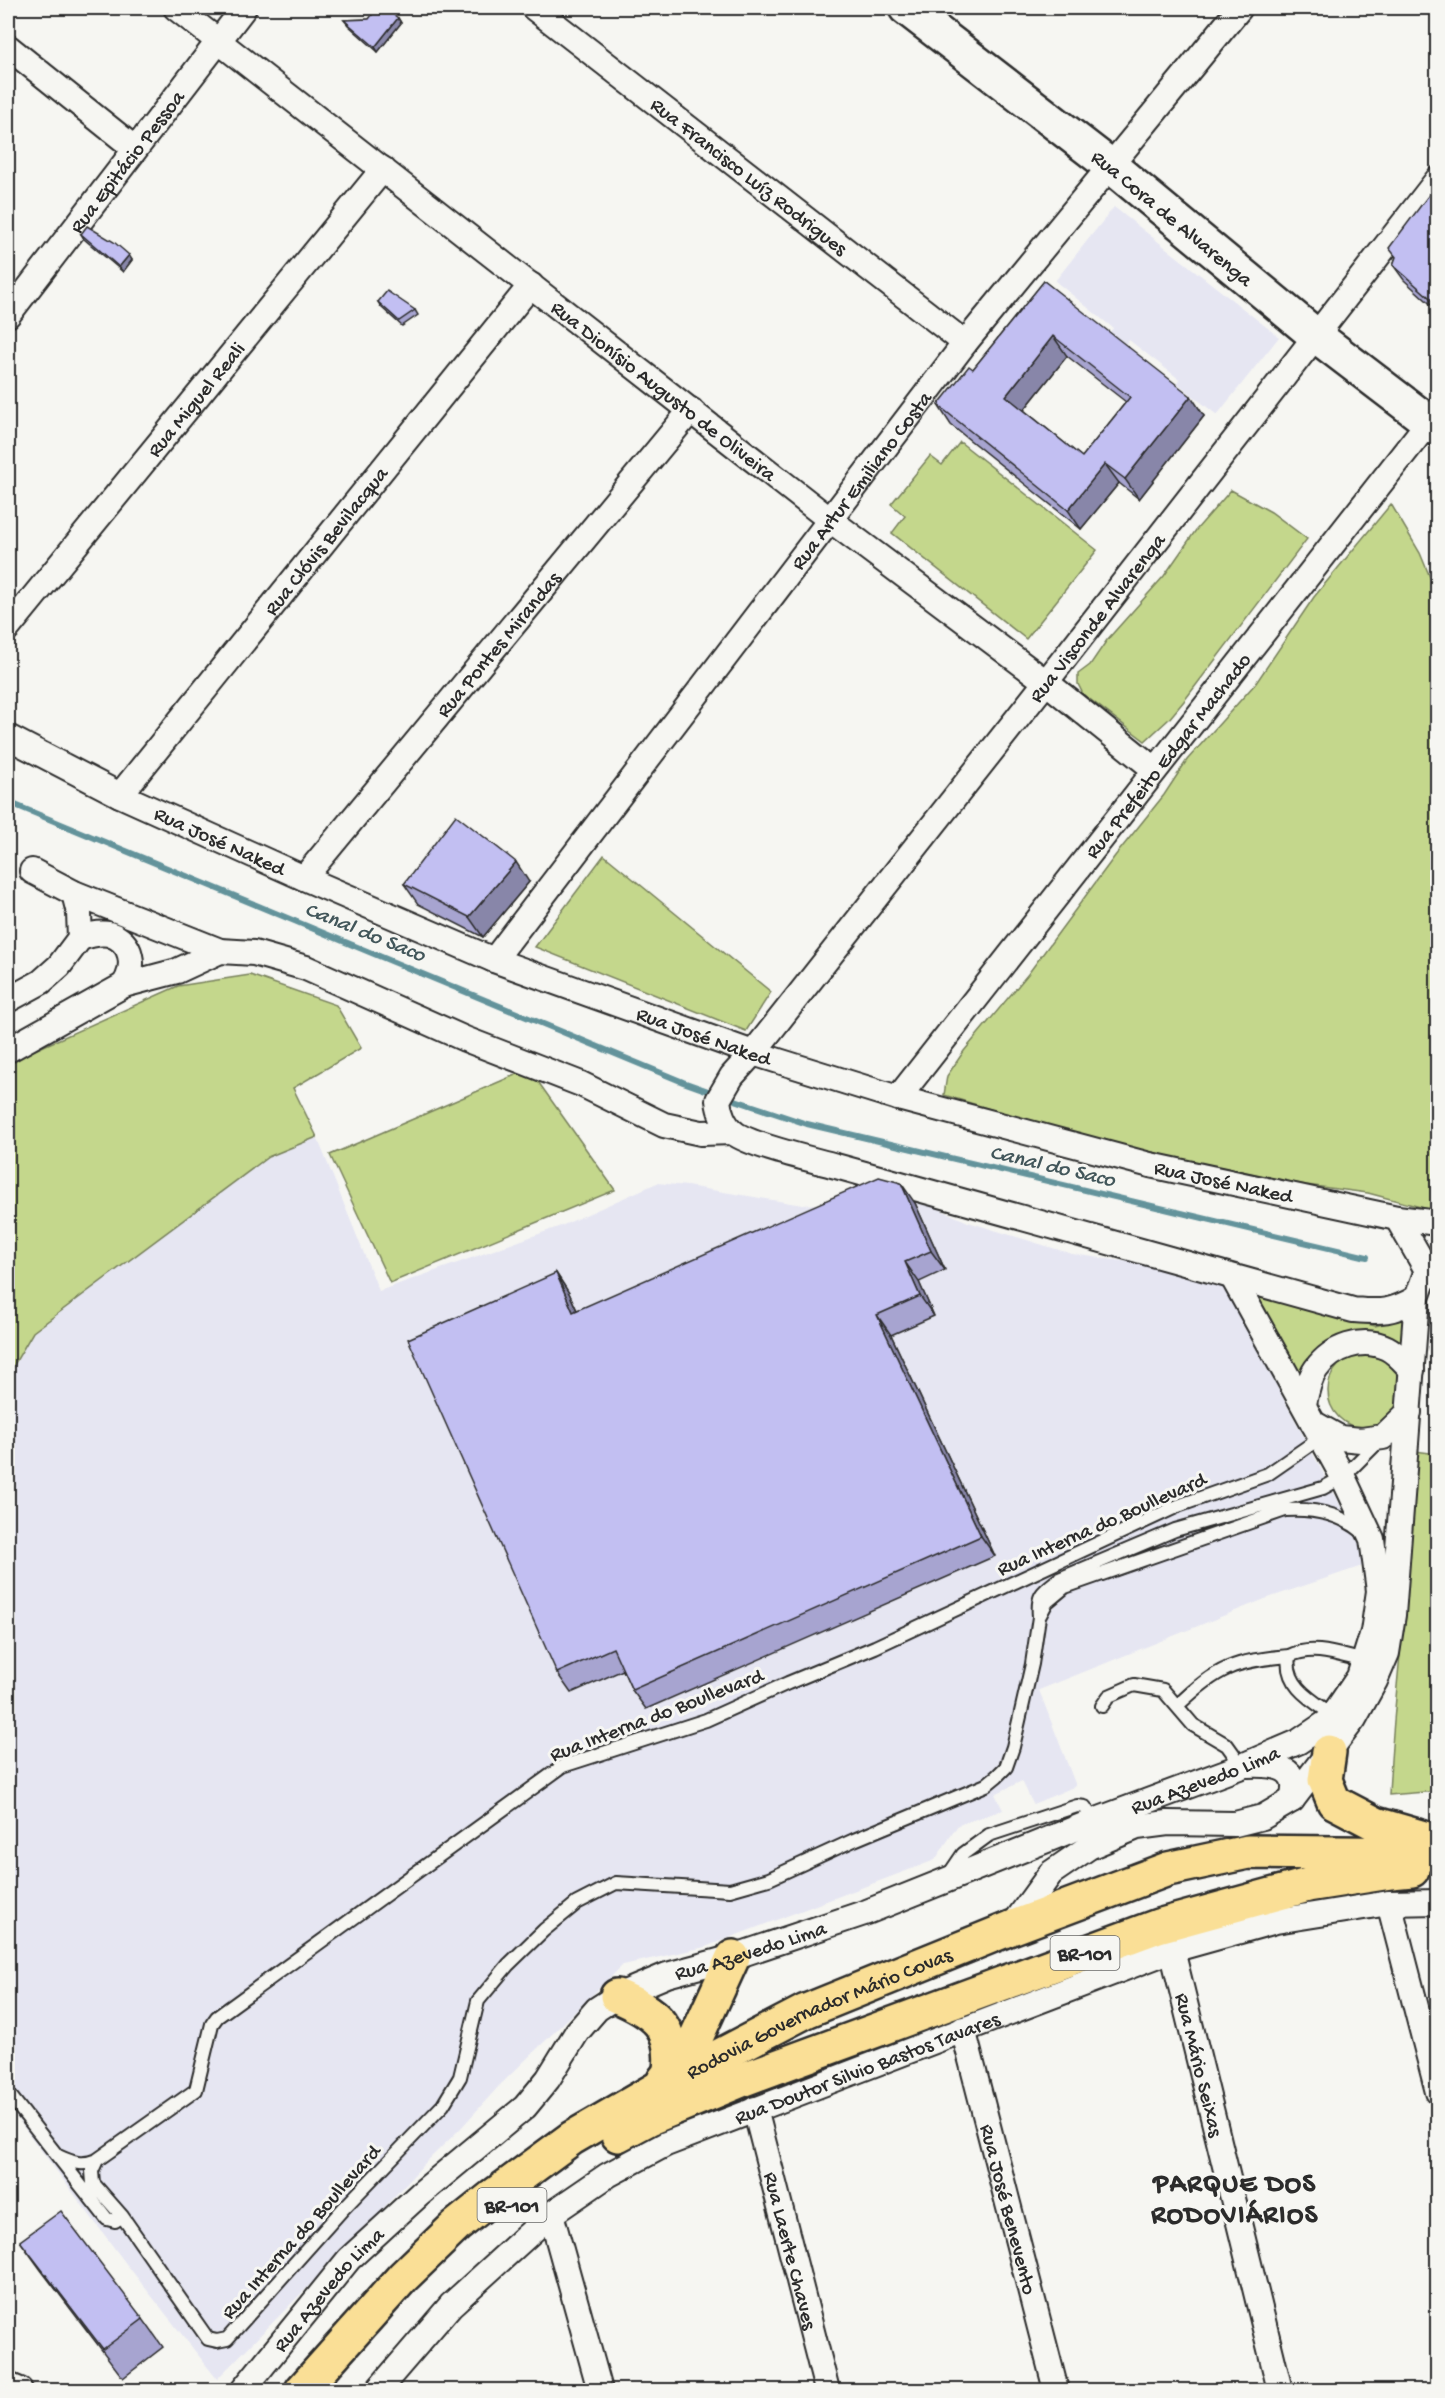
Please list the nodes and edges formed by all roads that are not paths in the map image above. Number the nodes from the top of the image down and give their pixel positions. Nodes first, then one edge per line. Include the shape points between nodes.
1 (176, 8) edge
2 (244, 8) edge
3 (534, 8) edge
4 (906, 8) edge
5 (1240, 8) edge
6 (218, 40) junction
7 (8, 47) edge
8 (134, 148) junction
9 (1112, 167) junction
10 (382, 169) junction
11 (1437, 179) edge
12 (531, 285) junction
13 (8, 315) edge
14 (1315, 335) junction
15 (965, 343) junction
16 (691, 410) junction
17 (1434, 420) edge
18 (829, 519) junction
19 (8, 628) edge
20 (1046, 682) junction
21 (8, 737) edge
22 (1155, 769) junction
23 (120, 795) junction
24 (32, 871) dead end
25 (304, 878) junction
26 (74, 893) junction
27 (80, 938) junction
28 (220, 951) junction
29 (494, 960) junction
30 (124, 985) junction
31 (8, 1000) edge
32 (8, 1050) edge
33 (753, 1053) junction
34 (898, 1098) junction
35 (718, 1100) junction
36 (677, 1128) junction
37 (733, 1132) junction
38 (1397, 1218) junction
39 (1437, 1222) edge
40 (1432, 1265) edge
41 (1233, 1278) junction
42 (1417, 1298) junction
43 (1412, 1370) junction
44 (1409, 1412) junction
45 (1312, 1422) junction
46 (1383, 1437) junction
47 (1343, 1478) junction
48 (1372, 1539) junction
49 (1039, 1617) junction
50 (1289, 1656) junction
51 (1364, 1660) junction
52 (1178, 1705) junction
53 (1102, 1706) dead end
54 (1333, 1715) junction
55 (1329, 1752) junction
56 (1242, 1766) junction
57 (1292, 1800) junction
58 (1437, 1842) edge
59 (1437, 1854) edge
60 (1437, 1869) edge
61 (1437, 1902) edge
62 (1389, 1903) junction
63 (1011, 1928) junction
64 (1172, 1950) junction
65 (733, 1957) junction
66 (617, 1996) junction
67 (963, 2029) junction
68 (850, 2038) junction
69 (665, 2078) junction
70 (1437, 2092) edge
71 (8, 2093) edge
72 (755, 2109) junction
73 (57, 2156) junction
74 (97, 2160) junction
75 (551, 2214) junction
76 (122, 2216) junction
77 (8, 2385) edge
78 (20, 2391) edge
79 (243, 2391) edge
80 (302, 2391) edge
81 (323, 2391) edge
82 (378, 2391) edge
83 (600, 2391) edge
84 (827, 2391) edge
85 (1056, 2391) edge
86 (1280, 2391) edge

1 - 6 street, Rua Dionísio Augusto de Oliveira
2 - 6 street, Rua Epitácio Pessoa
3 - 15 street, Rua Francisco Luíz Rodrigues
4 - 9 main road, Rua Cora de Alvarenga
5 - 9 street, Rua Artur Emiliano Costa
6 - 8 street, Rua Epitácio Pessoa
6 - 10 street, Rua Dionísio Augusto de Oliveira
7 - 8 street
8 - 13 street, Rua Epitácio Pessoa
9 - 14 main road, Rua Cora de Alvarenga
9 - 15 street, Rua Artur Emiliano Costa
10 - 12 street, Rua Dionísio Augusto de Oliveira
10 - 19 street, Rua Miguel Reali
11 - 14 street, Rua Visconde Alvarenga
12 - 16 street, Rua Dionísio Augusto de Oliveira
12 - 23 street, Rua Clóvis Bevilacqua
14 - 17 main road, Rua Cora de Alvarenga
14 - 20 street, Rua Visconde Alvarenga
15 - 18 street, Rua Artur Emiliano Costa
16 - 18 street, Rua Dionísio Augusto de Oliveira
16 - 25 street, Rua Pontes Mirandas
17 - 22 street, Rua Prefeito Edgar Machado
18 - 20 street, Rua Dionísio Augusto de Oliveira
18 - 29 street, Rua Artur Emiliano Costa
20 - 22 street, Rua Dionísio Augusto de Oliveira
20 - 33 street, Rua Visconde Alvarenga
21 - 23 street, Rua José Naked
22 - 34 street, Rua Prefeito Edgar Machado
23 - 25 street, Rua José Naked
24 - 26 street
25 - 29 street, Rua José Naked
26 - 27 street
26 - 28 street
27 - 30 street via 108,934 126,946 132,966
27 - 31 street via 41,982
28 - 30 street via 177,971
28 - 36 street via 254,953 306,968 465,1040 581,1084
29 - 33 street, Rua José Naked
30 - 32 street
33 - 34 street, Rua José Naked
33 - 35 street, Rua Visconde Alvarenga via 732,1076
34 - 38 street, Rua José Naked via 1150,1165
35 - 36 street
35 - 37 street via 722,1118
36 - 37 street via 701,1133
37 - 41 street via 755,1142
38 - 39 street, Rua José Naked
38 - 40 street
40 - 42 street, Rua Azevedo Lima
41 - 42 street via 1353,1310 1383,1312
41 - 45 street, Rua Azevedo Lima
42 - 43 street, Rua Azevedo Lima
43 - 44 street, Rua Azevedo Lima
43 - 45 street via 1387,1348 1359,1343 1344,1347 1315,1370
44 - 46 street
44 - 55 street, Rua Azevedo Lima via 1387,1653 1354,1719
45 - 46 street via 1340,1438
45 - 47 street, Rua Azevedo Lima
45 - 74 lane, Rua Interna do Boullevard via 1268,1474 1178,1506 875,1647 706,1720 563,1766 217,2017 195,2090
46 - 47 lane
47 - 48 street, Rua Azevedo Lima
47 - 49 lane via 1323,1488 1175,1530 1059,1579 1038,1600
48 - 49 lane, Rua Interna do Boullevard via 1353,1523 1335,1515 1285,1510 1082,1579 1054,1594
48 - 51 street, Rua Azevedo Lima via 1378,1591 1373,1632
49 - 76 lane, Rua Interna do Boullevard via 1013,1747 1006,1767 986,1785 769,1879 730,1890 616,1883 577,1903 544,1930 478,2001 460,2077 443,2105 227,2339 208,2338
50 - 51 lane via 1300,1650 1321,1650
50 - 52 lane via 1250,1660 1218,1671
50 - 54 lane via 1287,1665 1299,1692
51 - 54 street, Rua Azevedo Lima via 1359,1677
52 - 53 lane via 1163,1690 1134,1685 1109,1696
52 - 56 lane via 1193,1725 1227,1745
54 - 56 street, Rua Azevedo Lima via 1298,1742
55 - 57 street, Rua Azevedo Lima
55 - 58 highway via 1325,1780 1334,1802 1376,1824
56 - 57 street via 1279,1766 1292,1775
56 - 65 street, Rua Azevedo Lima via 867,1912
57 - 63 street, Rua Azevedo Lima via 1263,1817 1236,1824 1168,1823 1137,1827 1089,1847 1051,1873
59 - 63 highway, Rodovia Governador Mário Covas / BR-101 via 1248,1852 1168,1869
60 - 68 highway, Rodovia Governador Mário Covas / BR-101 via 1308,1885 1158,1926
61 - 62 street, Rua Doutor Silvio Bastos Tavares
62 - 64 street, Rua Doutor Silvio Bastos Tavares via 1276,1921
62 - 70 street
63 - 68 highway via 992,1960 972,1979 952,1991 880,2019
63 - 69 highway, Rodovia Governador Mário Covas / BR-101 via 806,2011
64 - 67 street, Rua Doutor Silvio Bastos Tavares
64 - 86 street, Rua Mário Seixas
65 - 66 street, Rua Azevedo Lima via 667,1975
65 - 69 highway via 695,2040
66 - 69 highway via 643,2007 667,2033 672,2052
66 - 79 street, Rua Azevedo Lima via 597,2009 577,2032 525,2107 420,2194 350,2259
67 - 72 street, Rua Doutor Silvio Bastos Tavares
67 - 85 street, Rua José Benevento
68 - 81 highway, Rodovia Governador Mário Covas / BR-101 via 650,2118 583,2154 509,2207 441,2266
69 - 80 highway, Rodovia Governador Mário Covas / BR-101 via 572,2138 456,2226 403,2277
71 - 73 lane
72 - 75 street, Rua Doutor Silvio Bastos Tavares via 666,2144 608,2175
72 - 84 street, Rua Laerte Chaves
73 - 74 lane via 80,2164
73 - 76 lane via 107,2219 115,2221
74 - 76 lane, Rua Interna do Boullevard via 92,2171 93,2183
75 - 82 street, Rua Doutor Silvio Bastos Tavares via 451,2305
75 - 83 street
77 - 78 street

